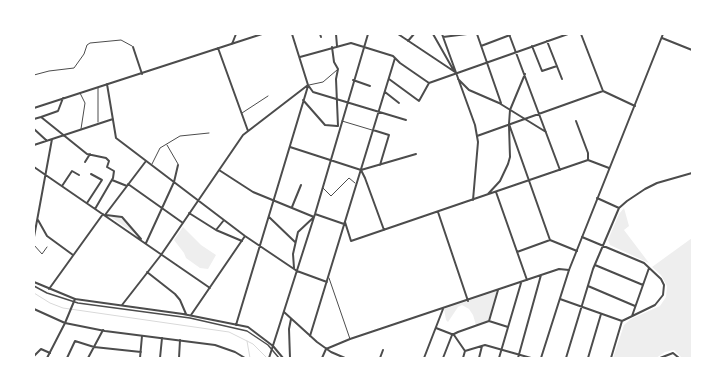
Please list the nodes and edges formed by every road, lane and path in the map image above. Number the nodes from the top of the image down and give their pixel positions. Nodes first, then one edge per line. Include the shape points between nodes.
1 (236, 34) edge
2 (262, 34) edge
3 (292, 34) edge
4 (320, 34) edge
5 (336, 34) edge
6 (368, 34) edge
7 (398, 34) edge
8 (414, 34) edge
9 (433, 34) edge
10 (467, 34) edge
11 (477, 34) edge
12 (555, 34) edge
13 (568, 34) edge
14 (581, 34) edge
15 (663, 34) edge
16 (442, 35) edge
17 (510, 35) edge
18 (321, 37) dead end
19 (556, 38) junction
20 (662, 38) junction
21 (408, 41) junction
22 (547, 41) junction
23 (232, 44) junction
24 (337, 46) junction
25 (481, 46) junction
26 (532, 46) junction
27 (133, 47) joint
28 (332, 47) junction
29 (364, 47) junction
30 (218, 48) junction
31 (692, 50) edge
32 (517, 52) junction
33 (300, 57) junction
34 (395, 58) junction
35 (487, 62) junction
36 (557, 66) junction
37 (338, 70) junction
38 (456, 73) junction
39 (142, 74) junction
40 (525, 74) junction
41 (34, 75) edge
42 (458, 78) junction
43 (389, 79) junction
44 (562, 79) dead end
45 (354, 80) junction
46 (429, 83) junction
47 (107, 84) junction
48 (308, 85) junction
49 (370, 86) dead end
50 (98, 87) junction
51 (602, 91) junction
52 (385, 92) junction
53 (80, 93) junction
54 (268, 96) dead end
55 (63, 98) junction
56 (303, 100) junction
57 (337, 100) junction
58 (347, 103) junction
59 (399, 103) dead end
60 (502, 104) junction
61 (635, 106) junction
62 (34, 108) edge
63 (510, 110) junction
64 (379, 113) junction
65 (241, 114) junction
66 (540, 114) junction
67 (41, 117) junction
68 (34, 119) edge
69 (113, 119) junction
70 (524, 119) junction
71 (406, 120) dead end
72 (342, 121) junction
73 (576, 121) dead end
74 (98, 124) junction
75 (509, 124) junction
76 (339, 126) junction
77 (34, 129) edge
78 (81, 129) junction
79 (373, 130) junction
80 (248, 131) junction
81 (209, 133) dead end
82 (547, 133) junction
83 (64, 135) junction
84 (477, 136) junction
85 (52, 139) junction
86 (47, 141) junction
87 (167, 144) junction
88 (34, 145) edge
89 (290, 146) junction
90 (90, 154) junction
91 (416, 154) dead end
92 (331, 160) junction
93 (588, 160) junction
94 (146, 161) junction
95 (85, 162) dead end
96 (151, 165) junction
97 (178, 165) joint
98 (380, 165) junction
99 (34, 166) edge
100 (609, 168) junction
101 (219, 170) junction
102 (361, 170) junction
103 (560, 170) junction
104 (692, 173) edge
105 (91, 174) dead end
106 (46, 175) junction
107 (78, 175) dead end
108 (112, 180) junction
109 (529, 181) junction
110 (174, 182) junction
111 (357, 183) junction
112 (127, 185) junction
113 (301, 185) dead end
114 (62, 186) junction
115 (323, 187) junction
116 (496, 192) junction
117 (487, 195) junction
118 (597, 198) junction
119 (274, 199) junction
120 (198, 200) junction
121 (473, 200) junction
122 (87, 204) junction
123 (163, 207) junction
124 (292, 207) junction
125 (619, 208) junction
126 (95, 209) junction
127 (438, 212) junction
128 (189, 213) junction
129 (315, 214) junction
130 (104, 215) junction
131 (269, 217) junction
132 (314, 218) junction
133 (37, 219) junction
134 (224, 220) junction
135 (183, 223) junction
136 (344, 223) junction
137 (216, 230) junction
138 (384, 230) junction
139 (245, 236) junction
140 (34, 237) edge
141 (582, 237) junction
142 (142, 240) junction
143 (550, 240) junction
144 (242, 242) junction
145 (296, 242) junction
146 (145, 243) junction
147 (34, 245) edge
148 (260, 245) junction
149 (603, 245) junction
150 (47, 247) dead end
151 (577, 251) junction
152 (516, 252) junction
153 (161, 254) junction
154 (73, 256) junction
155 (594, 265) junction
156 (649, 268) junction
157 (294, 269) junction
158 (569, 270) junction
159 (297, 271) junction
160 (147, 272) junction
161 (541, 275) junction
162 (328, 278) junction
163 (527, 280) junction
164 (34, 282) edge
165 (327, 282) junction
166 (522, 282) junction
167 (643, 285) junction
168 (34, 286) edge
169 (588, 286) junction
170 (210, 288) junction
171 (49, 290) junction
172 (498, 290) junction
173 (75, 299) junction
174 (560, 299) junction
175 (468, 301) junction
176 (122, 305) junction
177 (636, 306) junction
178 (581, 307) junction
179 (34, 309) edge
180 (443, 309) junction
181 (284, 312) junction
182 (186, 314) junction
183 (601, 314) junction
184 (191, 315) junction
185 (631, 317) junction
186 (291, 319) junction
187 (489, 321) junction
188 (622, 321) junction
189 (65, 323) junction
190 (236, 325) junction
191 (508, 327) junction
192 (436, 328) junction
193 (103, 330) junction
194 (454, 335) junction
195 (142, 336) junction
196 (310, 336) junction
197 (162, 338) junction
198 (350, 339) junction
199 (180, 340) junction
200 (482, 346) junction
201 (94, 347) junction
202 (272, 347) junction
203 (326, 349) junction
204 (501, 349) junction
205 (383, 350) dead end
206 (465, 351) junction
207 (141, 352) junction
208 (50, 354) junction
209 (519, 354) junction
210 (34, 356) edge
211 (48, 358) edge
212 (67, 358) edge
213 (88, 358) edge
214 (140, 358) edge
215 (160, 358) edge
216 (179, 358) edge
217 (244, 358) edge
218 (269, 358) edge
219 (278, 358) edge
220 (283, 358) edge
221 (290, 358) edge
222 (322, 358) edge
223 (345, 358) edge
224 (380, 358) edge
225 (424, 358) edge
226 (443, 358) edge
227 (463, 358) edge
228 (479, 358) edge
229 (499, 358) edge
230 (518, 358) edge
231 (531, 358) edge
232 (542, 358) edge
233 (566, 358) edge
234 (588, 358) edge
235 (611, 358) edge
236 (660, 358) edge
237 (679, 358) edge

1 - 23 street
2 - 23 street
3 - 33 street
4 - 18 street
5 - 24 street
6 - 29 street
7 - 21 street
8 - 21 street
9 - 38 street
10 - 16 street
11 - 25 street
12 - 19 street
13 - 19 street
14 - 51 street
15 - 20 street
16 - 38 street
17 - 25 street
17 - 32 street
19 - 22 street
20 - 31 street
20 - 61 street
21 - 38 street
22 - 26 street
22 - 36 street
23 - 30 street
24 - 28 street
24 - 29 street via 351,43
25 - 35 street
26 - 32 street
26 - 36 street via 542,72
27 - 39 street
27 - 41 lane via 121,40 90,43 74,68
28 - 33 street
28 - 37 street
29 - 34 street
29 - 45 street
30 - 39 street
30 - 65 street
32 - 35 street
32 - 40 street
33 - 48 street
34 - 43 street
34 - 46 street
35 - 38 street
35 - 60 street
36 - 44 street
37 - 48 lane via 323,82
37 - 57 street
38 - 42 street
38 - 46 street
39 - 47 street
40 - 63 street
40 - 66 street
42 - 60 street via 469,90
42 - 84 street
43 - 46 street via 419,101
43 - 52 street
45 - 49 street
45 - 58 street
47 - 50 street
47 - 69 street
48 - 56 street
48 - 57 street via 313,92
48 - 80 street
50 - 53 street
50 - 74 lane
51 - 61 street
51 - 66 street
52 - 59 street
52 - 64 street
53 - 55 street
53 - 78 lane via 85,103
54 - 65 lane
55 - 62 street
55 - 67 street via 58,111
56 - 76 street via 325,125
56 - 89 street
57 - 58 street
57 - 76 street
58 - 64 street
58 - 72 street
60 - 63 street
61 - 100 street
63 - 70 street
63 - 75 street
64 - 71 street
64 - 79 street
65 - 80 street
66 - 70 street
66 - 82 street
67 - 68 street
67 - 83 street
69 - 74 street
69 - 94 street via 116,138
70 - 75 street
70 - 82 street
72 - 76 street
72 - 79 lane
73 - 93 street via 588,153
74 - 78 street
75 - 84 street
75 - 109 street
75 - 117 street via 508,164 500,181
76 - 92 street
77 - 86 street
78 - 83 street
79 - 98 street via 389,135
79 - 102 street
80 - 101 street
81 - 87 lane via 180,136
82 - 103 street
83 - 85 street
83 - 90 street
84 - 121 street
85 - 86 street
85 - 106 street
86 - 88 street
87 - 96 lane via 160,148
87 - 97 lane
89 - 92 street
89 - 119 street
90 - 95 street
90 - 108 street via 109,161 107,167 114,171
91 - 98 street
92 - 102 street
92 - 115 street
93 - 100 street
93 - 103 street
94 - 96 street
94 - 112 street
96 - 110 street
97 - 110 street
98 - 102 street
99 - 106 street
100 - 118 street
101 - 119 street via 253,192
101 - 120 street
102 - 111 street
102 - 138 street
103 - 109 street
104 - 125 street via 651,186 635,194
105 - 122 street via 102,180
106 - 114 street
106 - 133 street
107 - 114 street via 72,171
108 - 112 street
108 - 126 street
109 - 116 street
109 - 143 street
110 - 120 street
110 - 123 street
111 - 115 lane via 349,178 331,196
111 - 136 street
112 - 123 street
112 - 130 street
113 - 124 street
114 - 122 street
115 - 129 street
116 - 117 street
116 - 152 street
117 - 121 street
118 - 125 street
118 - 141 street
119 - 124 street
119 - 131 street
120 - 128 street
120 - 134 street
121 - 127 street
122 - 126 street
123 - 135 street
123 - 146 street
124 - 132 street
125 - 149 street
126 - 130 street
127 - 138 street
127 - 175 street
128 - 135 street
128 - 137 street
129 - 132 street
129 - 136 street
130 - 142 street
130 - 142 street via 122,217
130 - 154 street
131 - 145 street
131 - 148 street
132 - 145 street via 298,232
132 - 159 street
133 - 140 street
133 - 154 street via 47,236
134 - 137 street
134 - 139 street
135 - 153 street
136 - 138 street via 351,241
136 - 162 street
137 - 144 street
139 - 144 street
139 - 148 street
141 - 149 street
141 - 151 street
142 - 146 street
143 - 151 street
143 - 152 street
144 - 170 street
145 - 157 street via 293,254
146 - 153 street
147 - 150 lane via 42,254
148 - 157 street
148 - 190 street
149 - 155 street
149 - 156 street via 636,258
151 - 158 street
152 - 163 street
153 - 160 street
153 - 170 street
154 - 171 street
155 - 167 street
155 - 169 street
156 - 167 street
156 - 185 street via 664,285 663,295 655,305
157 - 159 street
158 - 161 street via 559,269
158 - 174 street
159 - 165 street
159 - 181 street
160 - 176 street
160 - 182 street via 175,294
161 - 163 street
161 - 209 street
162 - 165 street
162 - 198 lane
163 - 166 street
164 - 171 street
165 - 196 street
166 - 172 street
166 - 191 street
167 - 177 street
168 - 219 street via 78,303 190,318 247,331 268,345
169 - 177 street
169 - 178 street
170 - 184 street
171 - 173 street
172 - 175 street
172 - 187 street
173 - 176 street
173 - 189 street
174 - 178 street
174 - 232 street
175 - 180 street
176 - 182 street
177 - 185 street
178 - 183 street
178 - 233 street
179 - 189 street
180 - 192 street
180 - 198 street
181 - 186 street
181 - 202 street
182 - 184 street
183 - 188 street
183 - 234 street
184 - 190 street
185 - 188 street
186 - 196 street
186 - 221 street
187 - 191 street
187 - 194 street
188 - 235 street
189 - 193 street
189 - 208 street
190 - 202 street via 248,328
191 - 204 street
192 - 194 street
192 - 225 street
193 - 195 street
193 - 201 street
194 - 206 street
194 - 226 street
195 - 197 street
195 - 207 street
196 - 203 street
197 - 199 street
197 - 215 street
198 - 203 street
199 - 216 street
199 - 217 street via 215,345
200 - 204 street
200 - 206 street
200 - 228 street
201 - 207 street
201 - 212 street via 75,341
201 - 213 street
202 - 218 street
202 - 220 street
203 - 222 street
203 - 223 street
204 - 209 street
204 - 229 street
205 - 224 street
206 - 227 street
207 - 214 street
208 - 210 street via 41,349
208 - 211 street
209 - 230 street
209 - 231 street
236 - 237 street via 673,353

